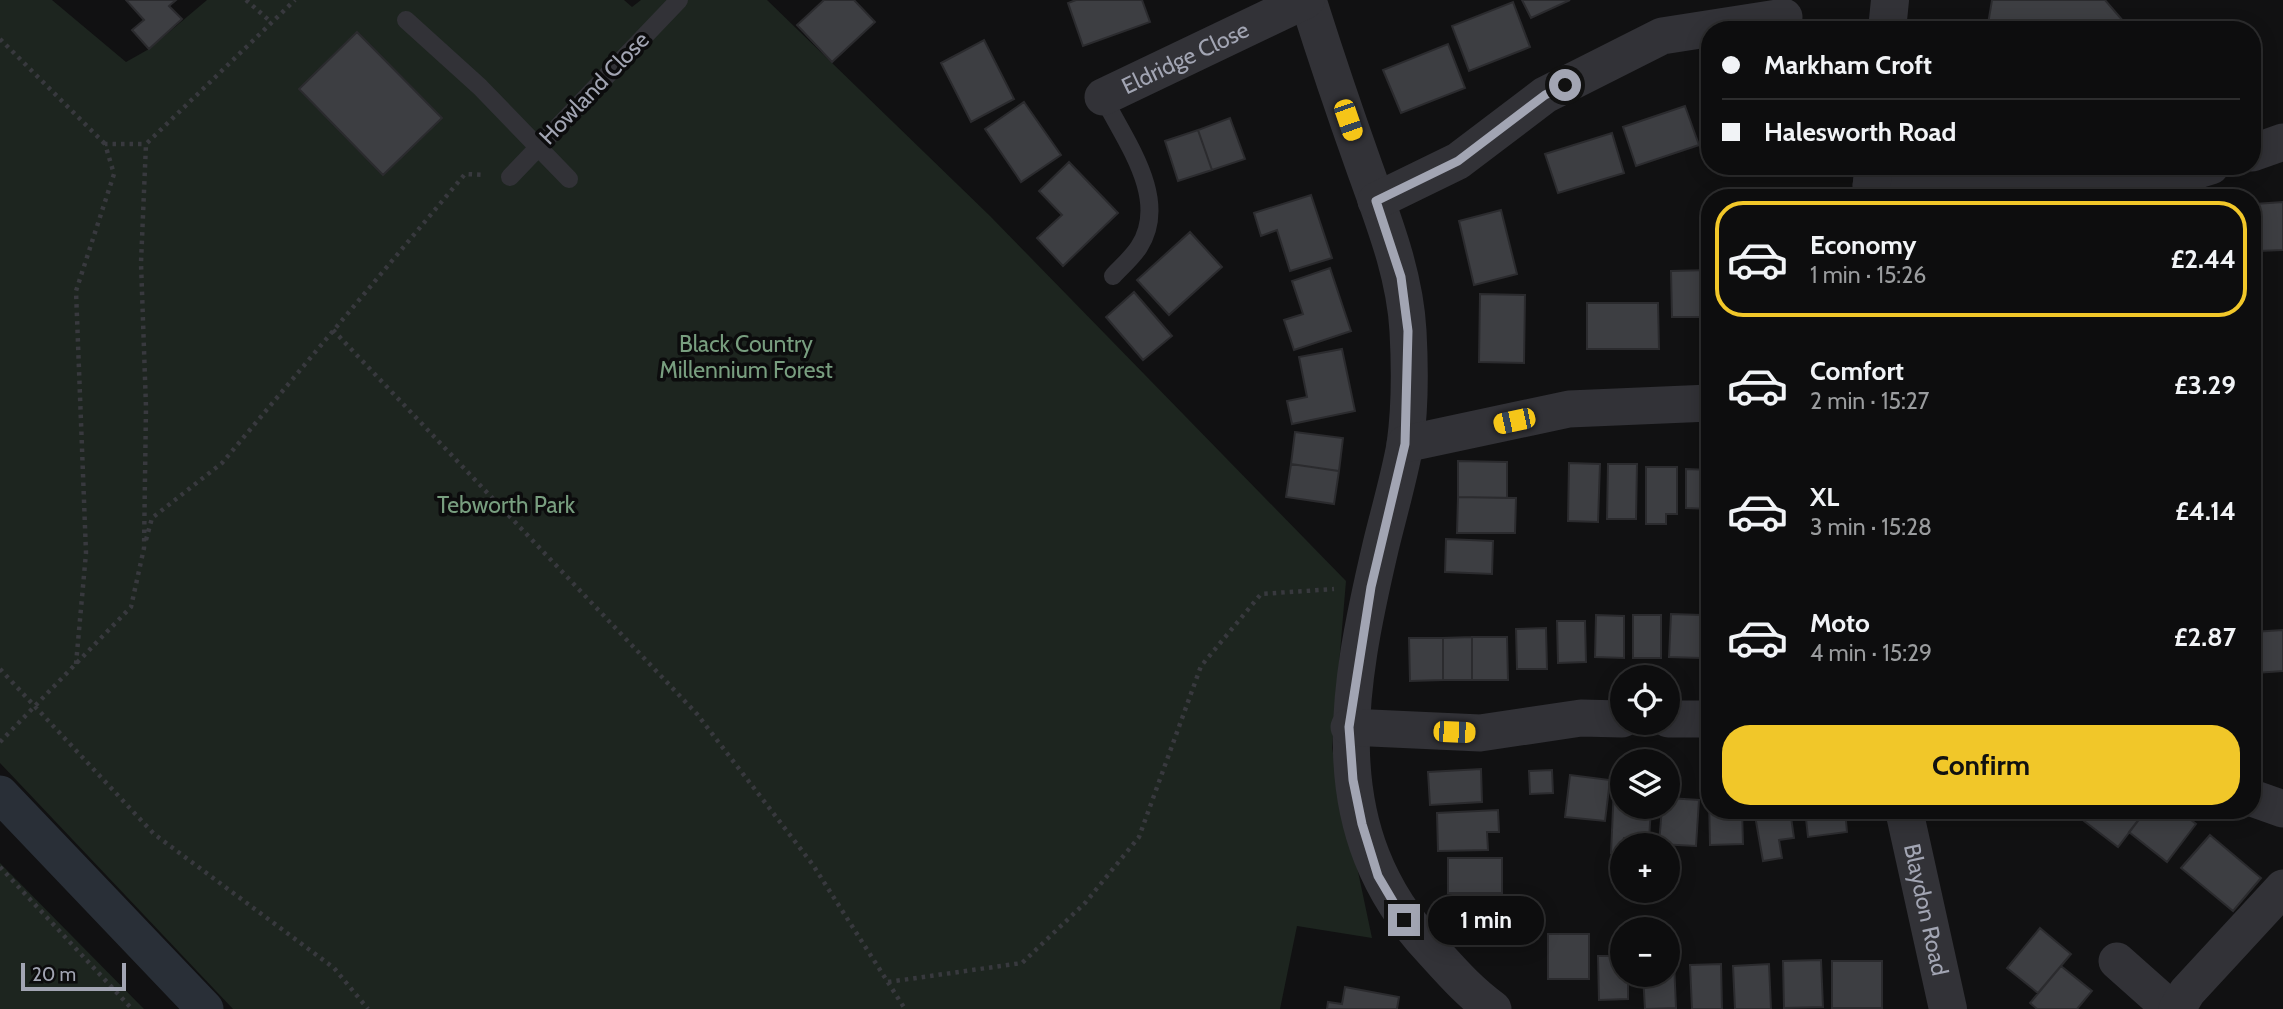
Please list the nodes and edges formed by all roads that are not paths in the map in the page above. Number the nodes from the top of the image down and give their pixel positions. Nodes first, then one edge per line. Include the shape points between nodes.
1 (679, 0) edge
2 (1307, 0) edge
3 (1890, 0) edge
4 (1784, 17) dead end
5 (406, 20) dead end
6 (1758, 21) edge
7 (1887, 21) edge
8 (1701, 30) edge
9 (1103, 97) joint
10 (2283, 142) edge
11 (538, 147) junction
12 (2261, 150) edge
13 (2185, 175) edge
14 (510, 177) road end
15 (569, 179) dead end
16 (1872, 183) edge
17 (1961, 189) edge
18 (2085, 189) edge
19 (1376, 201) junction
20 (1113, 275) dead end
21 (1701, 402) edge
22 (1405, 444) junction
23 (1610, 719) edge
24 (1349, 727) junction
25 (2261, 801) edge
26 (2283, 809) edge
27 (1906, 819) edge
28 (2283, 888) edge
29 (2117, 961) dead end
30 (1479, 1004) edge
31 (1948, 1009) edge
32 (2171, 1009) edge
33 (2177, 1009) edge

1 - 11 lane, Howland Close
2 - 9 street, Eldridge Close
2 - 19 street
3 - 7 street
4 - 6 street
5 - 11 lane
8 - 19 street via 1662,36 1545,95 1458,161
9 - 20 lane via 1150,199 1150,222 1139,247
10 - 12 street
11 - 14 lane, Howland Close
11 - 15 lane
13 - 18 street
16 - 17 street
19 - 22 street via 1401,277 1408,331
21 - 22 street via 1569,409
22 - 24 street via 1371,587
23 - 24 street via 1581,718 1480,733
24 - 30 street via 1355,791 1378,876 1404,920
25 - 26 street
27 - 31 street, Blaydon Road
28 - 33 street via 2187,992
29 - 32 street

